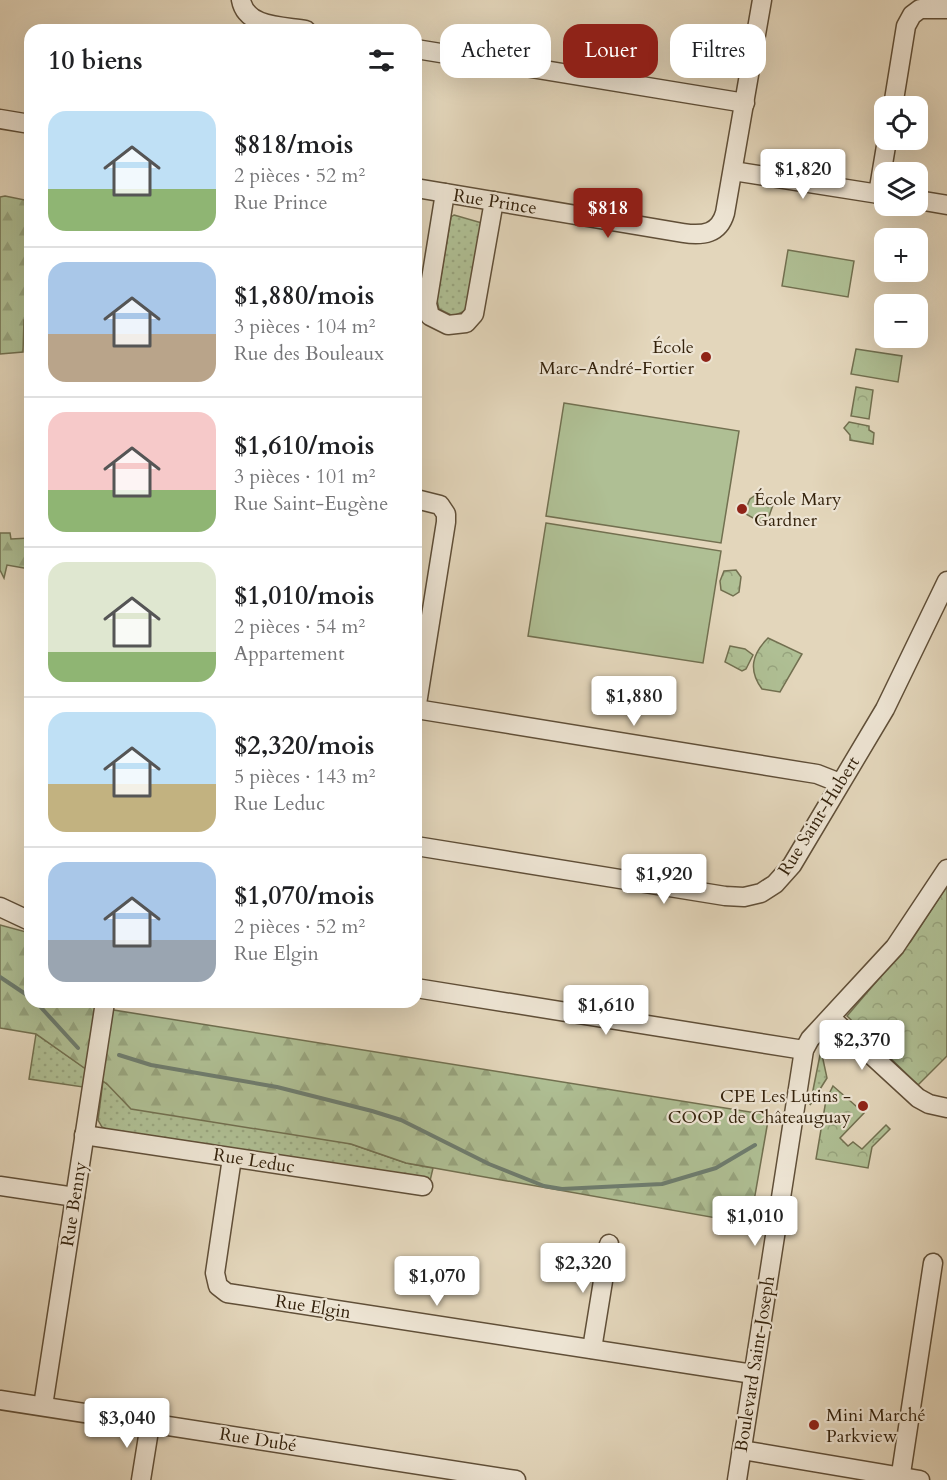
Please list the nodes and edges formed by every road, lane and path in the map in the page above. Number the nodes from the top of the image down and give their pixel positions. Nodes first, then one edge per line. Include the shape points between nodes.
1 (241, 0) edge
2 (762, 0) edge
3 (947, 9) edge
4 (275, 24) edge
5 (422, 49) edge
6 (895, 96) edge
7 (745, 104) junction
8 (0, 119) edge
9 (24, 123) edge
10 (733, 171) junction
11 (422, 189) edge
12 (445, 193) junction
13 (874, 194) edge
14 (494, 201) junction
15 (928, 202) edge
16 (947, 205) edge
17 (422, 500) edge
18 (947, 581) edge
19 (422, 672) edge
20 (422, 710) edge
21 (840, 783) junction
22 (422, 847) edge
23 (947, 869) edge
24 (0, 907) edge
25 (24, 915) edge
26 (422, 989) edge
27 (104, 1008) edge
28 (831, 1018) junction
29 (804, 1050) junction
30 (947, 1108) edge
31 (84, 1135) junction
32 (232, 1158) junction
33 (0, 1186) edge
34 (423, 1186) dead end
35 (75, 1197) junction
36 (609, 1244) dead end
37 (933, 1263) dead end
38 (592, 1349) junction
39 (753, 1374) junction
40 (0, 1400) edge
41 (43, 1406) junction
42 (150, 1424) junction
43 (742, 1450) junction
44 (900, 1478) edge
45 (141, 1480) edge
46 (516, 1480) edge
47 (737, 1480) edge
48 (920, 1480) edge

1 - 4 street via 245,11 255,20
2 - 7 street, Rue Prince
3 - 6 street via 920,9 908,20
5 - 7 street
7 - 10 street, Rue Prince
8 - 9 street
10 - 13 street
10 - 14 street, Rue Prince via 723,219 717,228 702,235
11 - 12 street, Rue Prince
12 - 14 street, Rue Prince
12 - 14 street via 427,304 430,316 448,325 466,323 474,314
15 - 16 street
17 - 19 street via 440,505 446,514
18 - 21 street, Rue Saint-Hubert via 885,709
20 - 21 street via 817,774
21 - 22 street, Rue Saint-Hubert via 781,878 769,889 744,897
23 - 28 street, Boulevard Saint-Joseph via 895,947
24 - 25 street
26 - 29 street
27 - 31 street, Rue Benny
28 - 29 street, Boulevard Saint-Joseph
28 - 30 street via 918,1098
29 - 39 street, Boulevard Saint-Joseph
31 - 32 street, Rue Leduc
31 - 35 street, Rue Benny
32 - 34 street, Rue Leduc
32 - 38 street, Rue Elgin via 215,1273 218,1286 227,1293
33 - 35 street
35 - 41 street, Rue Benny
36 - 38 street
37 - 44 street
38 - 39 street, Rue Elgin
39 - 43 street, Boulevard Saint-Joseph
40 - 41 street, Rue Dubé
41 - 42 street, Rue Dubé
42 - 45 street
42 - 46 street, Rue Dubé
43 - 44 street
43 - 47 street, Boulevard Saint-Joseph
44 - 48 street

